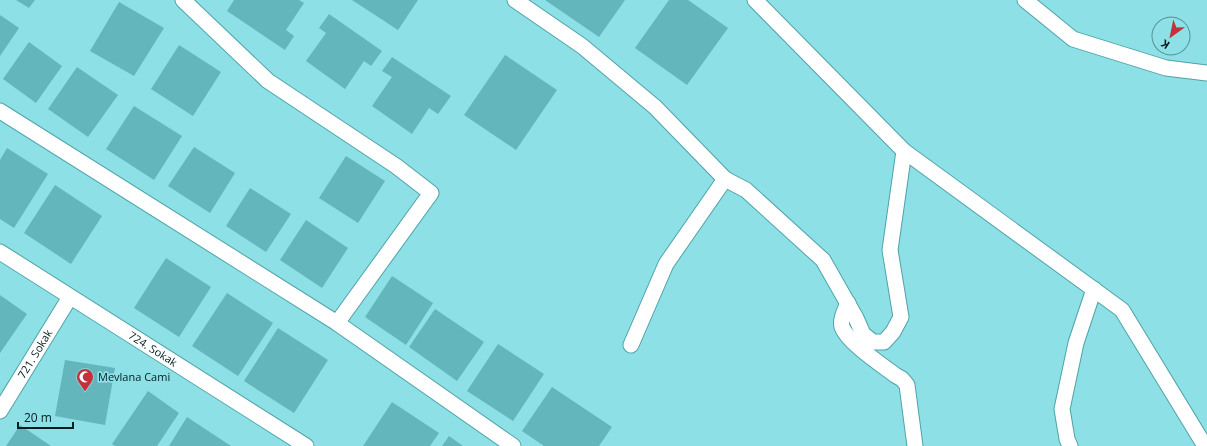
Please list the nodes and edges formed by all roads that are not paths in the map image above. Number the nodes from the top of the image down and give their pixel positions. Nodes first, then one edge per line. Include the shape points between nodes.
1 (183, 0) edge
2 (515, 0) edge
3 (755, 0) edge
4 (1025, 0) edge
5 (1207, 73) edge
6 (0, 110) edge
7 (904, 151) junction
8 (725, 180) junction
9 (0, 252) edge
10 (1094, 290) junction
11 (70, 297) junction
12 (848, 303) junction
13 (337, 323) junction
14 (631, 345) dead end
15 (0, 411) edge
16 (306, 446) edge
17 (513, 446) edge
18 (915, 446) edge
19 (1070, 446) edge
20 (1205, 446) edge

1 - 13 street via 268,81 396,166 431,193
2 - 8 street via 582,46 655,107
3 - 7 street
4 - 5 street via 1073,39 1166,68
6 - 13 street
7 - 10 street
7 - 12 street via 890,250 901,317 884,342 873,342 862,334
8 - 12 street via 746,190 823,260
8 - 14 street via 666,264
9 - 11 street, 724. Sokak
10 - 19 street via 1076,343 1062,409
10 - 20 street via 1122,310
11 - 15 street, 721. Sokak
11 - 16 street, 724. Sokak
12 - 18 street via 842,327 853,343 907,385
13 - 17 street

